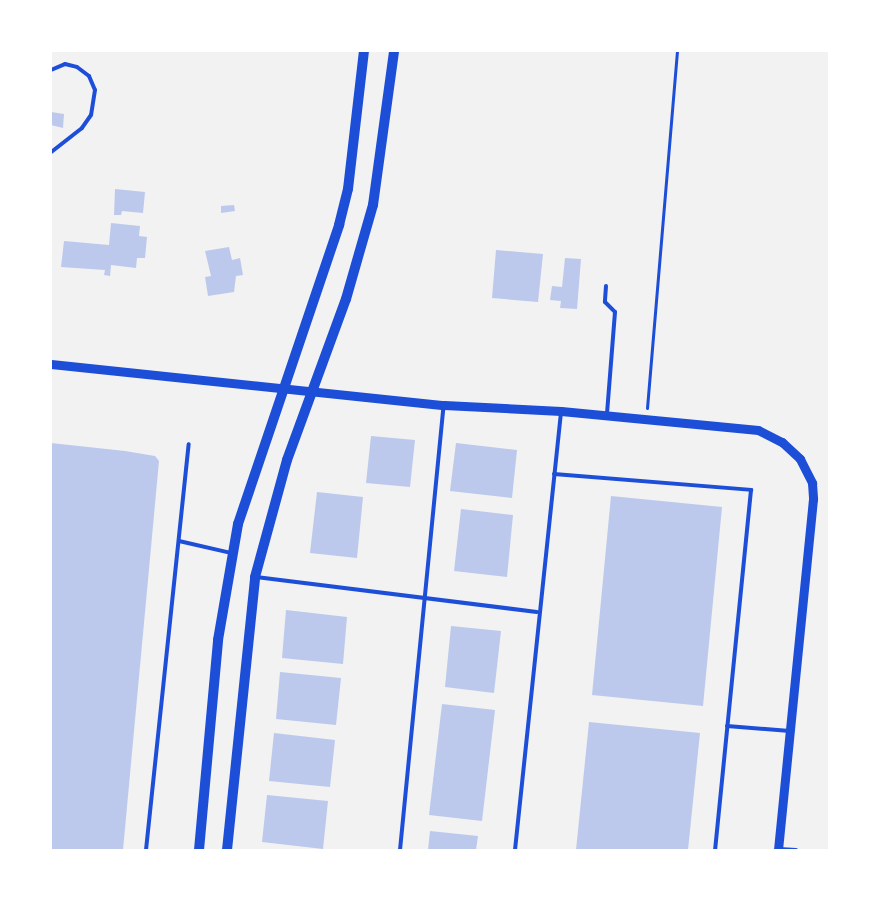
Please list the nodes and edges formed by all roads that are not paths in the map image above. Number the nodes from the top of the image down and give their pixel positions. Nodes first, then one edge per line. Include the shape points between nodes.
1 (364, 51) edge
2 (394, 51) edge
3 (51, 70) edge
4 (51, 152) edge
5 (606, 286) dead end
6 (51, 364) edge
7 (282, 388) junction
8 (313, 391) junction
9 (444, 405) junction
10 (561, 411) junction
11 (607, 415) junction
12 (189, 444) dead end
13 (554, 474) junction
14 (179, 541) junction
15 (233, 553) junction
16 (255, 577) junction
17 (427, 598) junction
18 (538, 612) junction
19 (728, 726) junction
20 (790, 731) junction
21 (778, 849) edge
22 (146, 850) edge
23 (199, 850) edge
24 (227, 850) edge
25 (400, 850) edge
26 (515, 850) edge
27 (715, 850) edge
28 (796, 850) edge

1 - 7 main road via 342,216 319,294
2 - 8 main road via 373,206 346,299
3 - 4 lane via 65,64 77,67 89,76 95,90 91,115 82,128
5 - 11 lane via 605,302 615,312
6 - 7 street
7 - 8 street
7 - 15 main road via 245,500
8 - 9 street
8 - 16 main road via 286,460
9 - 10 street
9 - 17 lane
10 - 11 street
10 - 13 lane
11 - 20 street via 758,430 782,442 800,459 812,483
12 - 14 lane
13 - 18 lane
13 - 19 lane via 751,490
14 - 15 lane
14 - 22 lane
15 - 23 main road via 218,640
16 - 17 lane
16 - 24 main road
17 - 18 lane
17 - 25 lane
18 - 26 lane
19 - 20 lane
19 - 27 lane
20 - 21 street
21 - 28 lane

